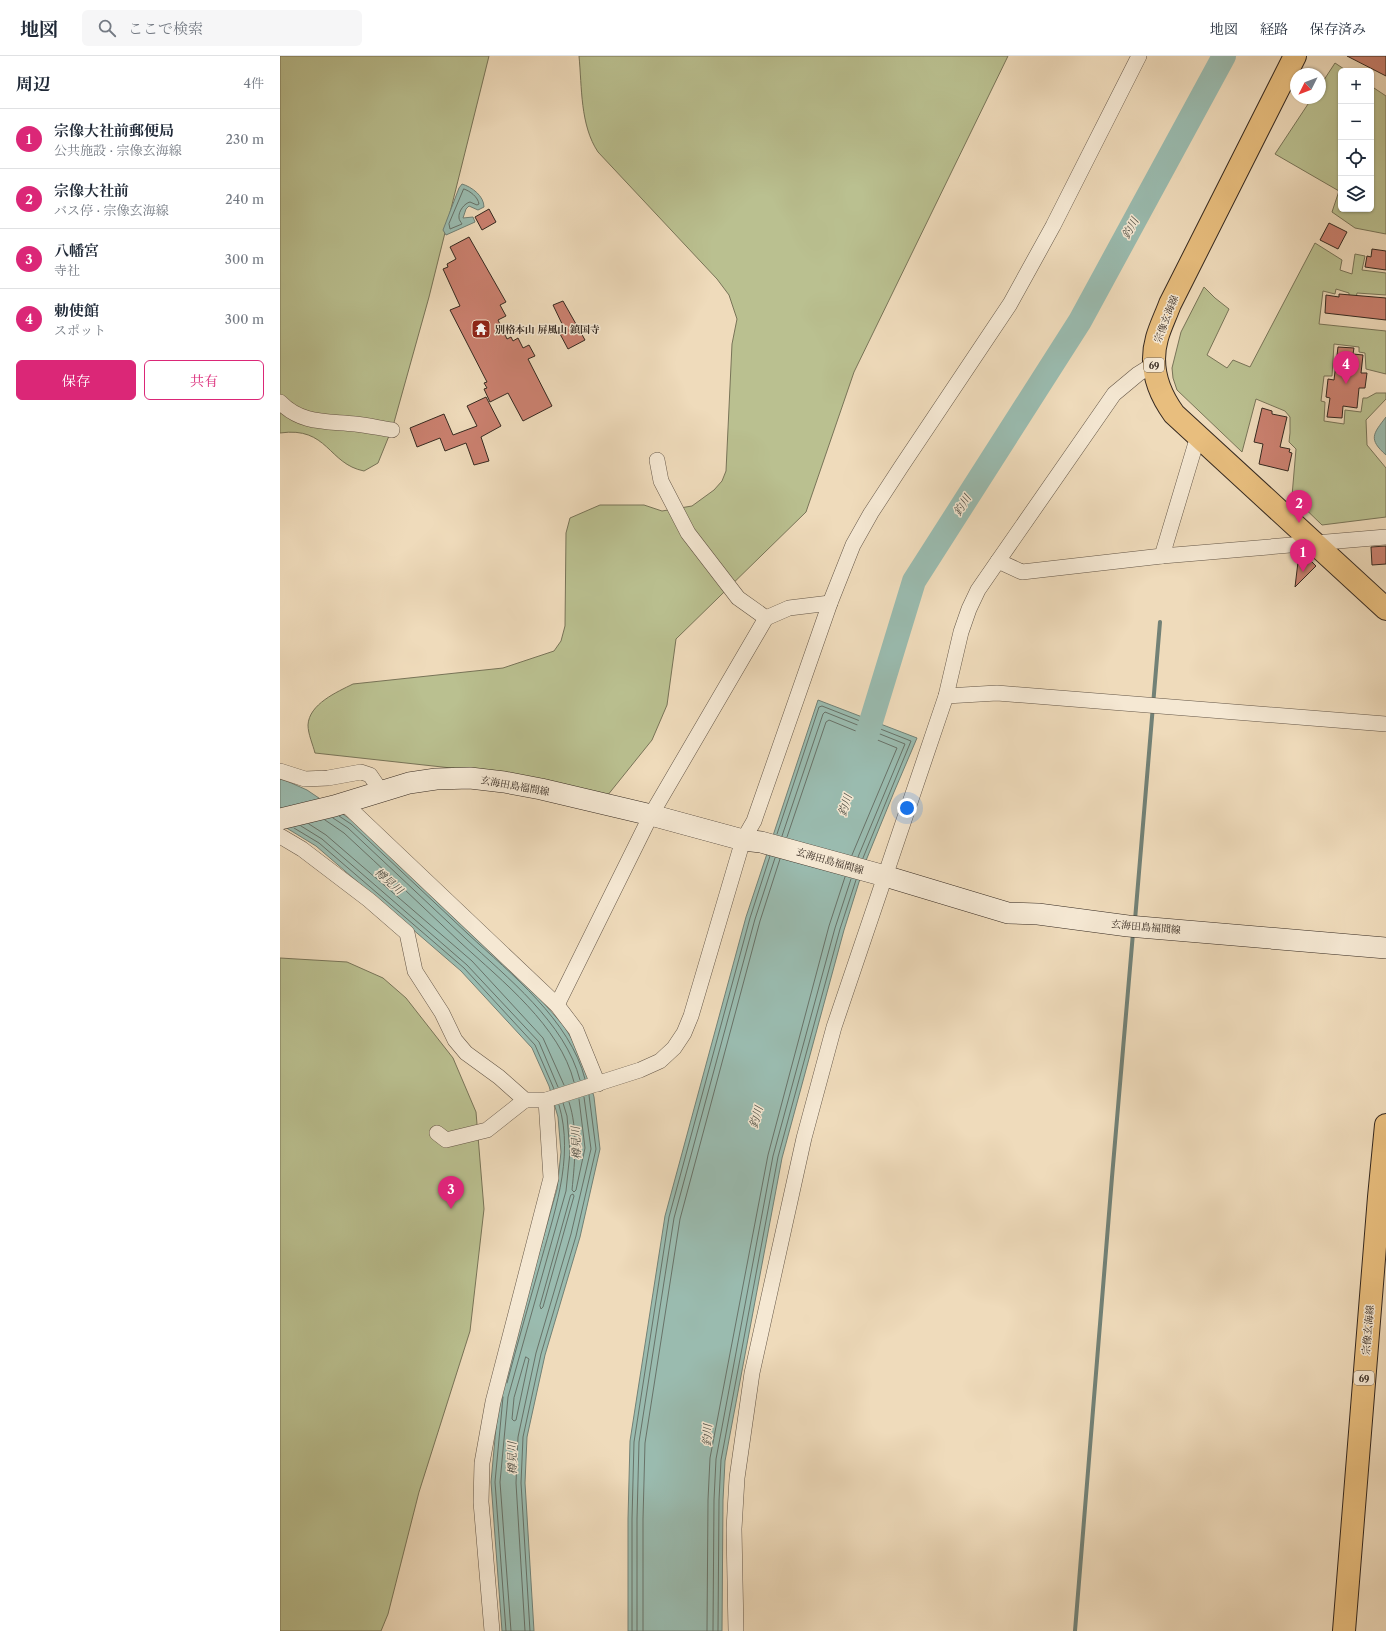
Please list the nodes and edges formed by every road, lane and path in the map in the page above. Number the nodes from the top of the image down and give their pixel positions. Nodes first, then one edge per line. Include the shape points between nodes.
1 (1139, 56) edge
2 (1295, 56) edge
3 (1154, 364) junction
4 (280, 402) edge
5 (392, 430) dead end
6 (1198, 436) junction
7 (657, 460) dead end
8 (1386, 537) edge
9 (1316, 543) junction
10 (1162, 556) junction
11 (998, 561) junction
12 (830, 603) junction
13 (1386, 608) edge
14 (766, 618) junction
15 (946, 696) junction
16 (1386, 724) edge
17 (280, 771) edge
18 (381, 791) junction
19 (338, 804) junction
20 (651, 815) junction
21 (280, 819) edge
22 (280, 836) edge
23 (743, 840) junction
24 (878, 875) junction
25 (1386, 948) edge
26 (557, 1005) junction
27 (593, 1085) junction
28 (525, 1100) junction
29 (546, 1100) junction
30 (1386, 1125) edge
31 (437, 1132) dead end
32 (1383, 1185) edge
33 (491, 1614) junction
34 (482, 1631) edge
35 (492, 1631) edge
36 (736, 1631) edge
37 (1344, 1631) edge

1 - 12 street via 1053,226 1010,304 871,513 853,545
2 - 3 main road, 宗像玄海線 / 69 via 1170,304 1157,338
3 - 6 main road, 宗像玄海線 / 69 via 1157,382 1164,399 1174,414
3 - 11 street via 1114,394
4 - 5 street via 288,410 312,420
6 - 9 main road, 宗像玄海線 / 69
6 - 10 street
7 - 14 street via 661,481 688,533 738,598
8 - 9 street
9 - 10 street
9 - 13 main road, 宗像玄海線 / 69
10 - 11 street via 1022,572
11 - 15 street via 978,590 969,609
12 - 14 street via 789,608
12 - 23 street via 754,821
14 - 20 street
15 - 16 street via 997,693
15 - 24 street
17 - 18 street via 305,779 361,772 370,775
18 - 19 main road, 玄海田島福間線
18 - 20 main road, 玄海田島福間線 via 436,779 470,778 541,789
19 - 21 main road, 玄海田島福間線
19 - 26 street
20 - 23 main road, 玄海田島福間線
20 - 26 street
22 - 28 street via 302,849 407,932 415,971 442,1013 455,1040 466,1053 499,1076
23 - 24 main road, 玄海田島福間線 via 761,842
23 - 27 street via 684,1033 674,1048 660,1061
24 - 25 main road, 玄海田島福間線 via 1008,913
24 - 36 street via 804,1138 752,1373 737,1478 734,1530
26 - 27 street via 576,1030
27 - 29 street
28 - 29 street
28 - 31 street via 487,1130 446,1140
29 - 33 street via 551,1178 493,1402 482,1463 481,1502
30 - 32 main road, 宗像玄海線 / 69
32 - 37 main road, 宗像玄海線 / 69
33 - 34 street
33 - 35 street

